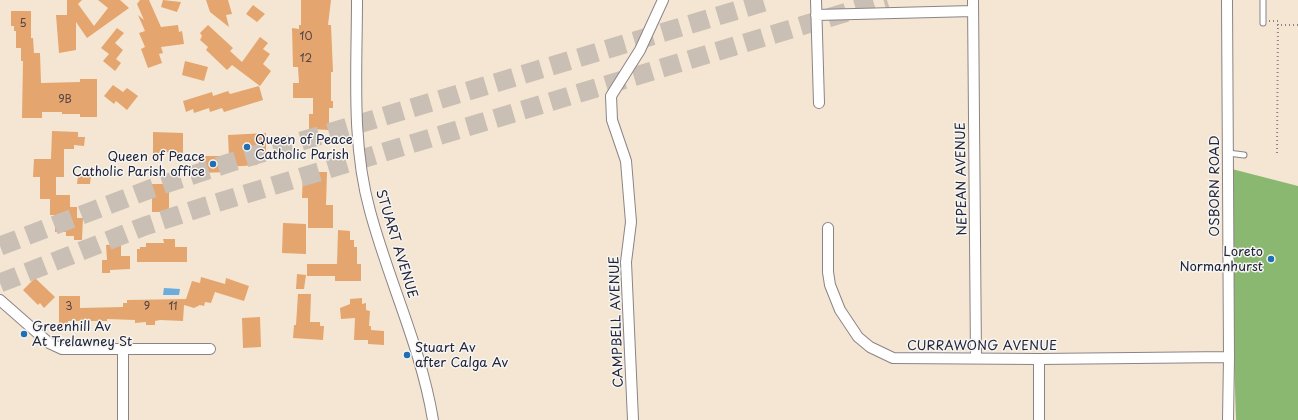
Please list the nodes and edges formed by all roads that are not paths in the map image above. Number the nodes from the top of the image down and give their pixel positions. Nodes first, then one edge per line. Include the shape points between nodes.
1 (357, 0) edge
2 (663, 0) edge
3 (816, 0) edge
4 (972, 0) edge
5 (1227, 0) edge
6 (1263, 0) edge
7 (973, 11) junction
8 (816, 15) junction
9 (1265, 21) road end
10 (819, 103) dead end
11 (1228, 153) junction
12 (1244, 155) dead end
13 (828, 228) dead end
14 (0, 300) edge
15 (210, 349) dead end
16 (123, 350) junction
17 (1229, 357) junction
18 (976, 358) junction
19 (1039, 359) junction
20 (123, 420) edge
21 (433, 420) edge
22 (633, 420) edge
23 (1039, 420) edge
24 (1228, 420) edge

1 - 21 street, STUART AVENUE via 358,151 369,211 419,360
2 - 22 street, CAMPBELL AVENUE via 640,50 611,96 612,120 626,161 631,222 626,262
3 - 8 street
4 - 7 street, NEPEAN AVENUE
5 - 11 street, OSBORN ROAD
6 - 9 lane
7 - 8 street
7 - 18 street, NEPEAN AVENUE
8 - 10 street
11 - 12 lane
11 - 17 street, OSBORN ROAD
13 - 18 street, CURRAWONG AVENUE via 830,285 840,310 858,337 870,347 894,358
14 - 16 street via 55,346 69,350
15 - 16 street
16 - 20 street
17 - 19 street, CURRAWONG AVENUE
17 - 24 street, OSBORN ROAD
18 - 19 street, CURRAWONG AVENUE
19 - 23 street

